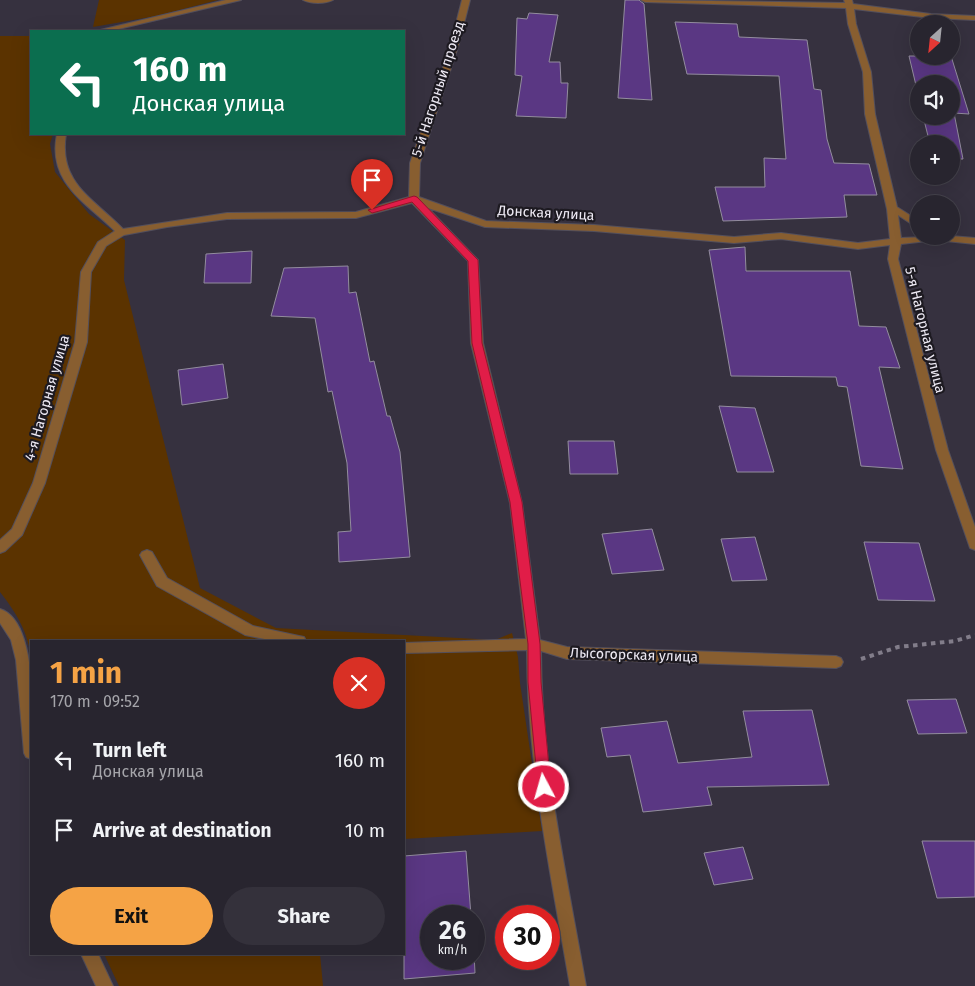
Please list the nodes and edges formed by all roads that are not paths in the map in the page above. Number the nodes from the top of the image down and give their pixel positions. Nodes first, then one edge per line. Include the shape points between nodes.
1 (238, 0) edge
2 (307, 0) edge
3 (329, 0) edge
4 (466, 0) edge
5 (646, 0) edge
6 (849, 3) edge
7 (975, 18) edge
8 (104, 30) edge
9 (61, 135) edge
10 (414, 199) junction
11 (892, 210) junction
12 (910, 220) edge
13 (122, 232) junction
14 (960, 240) edge
15 (910, 241) edge
16 (975, 241) edge
17 (896, 243) junction
18 (975, 545) edge
19 (0, 548) edge
20 (147, 555) dead end
21 (0, 614) edge
22 (294, 640) edge
23 (534, 644) junction
24 (405, 648) edge
25 (836, 662) road end
26 (30, 742) edge
27 (90, 955) edge
28 (105, 986) edge
29 (578, 986) edge

1 - 8 street
2 - 3 street
4 - 10 street, 5-й Нагорный проезд via 454,47 415,163
5 - 6 street
6 - 7 street via 931,16
6 - 11 street, 5-я Нагорная улица via 867,72 870,114
9 - 13 street via 63,171 96,210
10 - 13 street via 356,215 226,216
10 - 17 street, Донская улица via 485,224 594,228 734,240 781,236 858,246
10 - 23 street via 473,260 477,343 516,502
11 - 12 street
11 - 17 street, 5-я Нагорная улица
13 - 19 street, 4-я Нагорная улица via 102,244 86,272 80,342 39,483 17,532
14 - 16 street, Донская улица
15 - 17 street, Донская улица
17 - 18 street, 5-я Нагорная улица via 893,259 925,387 942,450
20 - 22 street via 162,582 250,631
21 - 26 street via 18,639 23,660
23 - 24 street, Лысогорская улица
23 - 25 street, Лысогорская улица via 567,653
23 - 29 street via 534,682 544,787
27 - 28 street

